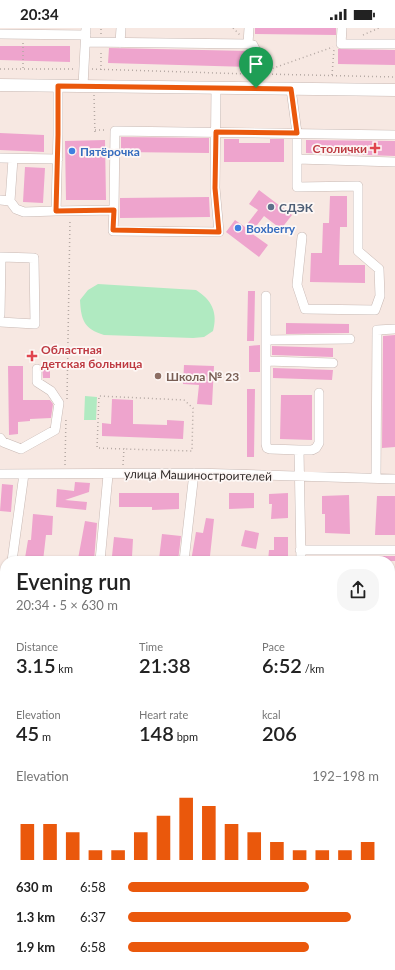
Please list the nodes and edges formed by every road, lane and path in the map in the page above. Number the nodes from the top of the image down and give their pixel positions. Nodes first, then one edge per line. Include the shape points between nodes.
1 (121, 28) edge
2 (249, 28) edge
3 (342, 28) edge
4 (54, 31) edge
5 (0, 34) edge
6 (24, 34) junction
7 (86, 35) edge
8 (120, 43) junction
9 (248, 44) junction
10 (395, 44) edge
11 (337, 46) junction
12 (0, 69) edge
13 (23, 69) junction
14 (84, 69) junction
15 (256, 74) junction
16 (332, 75) junction
17 (395, 76) edge
18 (0, 85) edge
19 (58, 86) junction
20 (83, 86) junction
21 (216, 88) junction
22 (256, 88) junction
23 (291, 89) junction
24 (395, 90) edge
25 (94, 95) dead end
26 (95, 130) junction
27 (115, 131) junction
28 (216, 132) junction
29 (297, 133) junction
30 (96, 135) dead end
31 (395, 135) edge
32 (0, 158) edge
33 (13, 159) junction
34 (58, 159) junction
35 (297, 159) junction
36 (395, 162) edge
37 (0, 200) edge
38 (10, 200) junction
39 (114, 210) junction
40 (56, 211) junction
41 (70, 211) junction
42 (302, 237) dead end
43 (1, 257) edge
44 (266, 296) dead end
45 (0, 315) edge
46 (0, 322) edge
47 (395, 329) edge
48 (350, 339) dead end
49 (266, 340) junction
50 (266, 361) junction
51 (333, 363) dead end
52 (37, 369) dead end
53 (319, 394) dead end
54 (66, 402) dead end
55 (66, 410) dead end
56 (0, 438) edge
57 (124, 449) junction
58 (299, 450) junction
59 (65, 466) dead end
60 (123, 467) dead end
61 (194, 473) junction
62 (0, 474) edge
63 (24, 474) junction
64 (108, 475) junction
65 (299, 477) junction
66 (376, 478) junction
67 (394, 478) edge
68 (300, 550) junction
69 (395, 550) edge
70 (13, 556) edge
71 (100, 556) edge
72 (185, 556) edge
73 (301, 556) edge
74 (179, 970) edge
75 (183, 970) edge

1 - 8 street
2 - 9 street
3 - 11 street
4 - 6 street
4 - 7 street
5 - 6 street
6 - 13 path
7 - 8 street
7 - 14 street
8 - 9 street
9 - 15 street via 254,45 256,50
10 - 11 street
11 - 15 path
11 - 16 path
12 - 13 path
13 - 14 path
14 - 15 path
14 - 20 street
15 - 16 path
15 - 22 street
16 - 17 path
18 - 19 main road
19 - 20 main road
19 - 34 street
20 - 21 main road
21 - 22 main road
21 - 28 street
22 - 23 main road
23 - 24 main road
23 - 29 street
25 - 26 path
26 - 27 path
26 - 30 path
27 - 28 street
27 - 39 street
28 - 29 street
28 - 39 street via 215,188 219,232 113,230
29 - 31 street
29 - 35 street
32 - 33 street
33 - 34 street
33 - 38 street
34 - 40 street
35 - 36 street
35 - 42 street via 297,187 358,186 358,251 379,269 380,296 375,310 305,309 297,285
37 - 38 street
38 - 40 street via 16,208 24,212
39 - 41 street
40 - 41 street
41 - 54 path
43 - 45 street
43 - 46 street via 34,258 35,324
44 - 49 street
47 - 66 street via 377,330
48 - 49 street
49 - 50 street
50 - 51 street
50 - 58 street via 267,448
52 - 56 street via 37,382 51,391 59,403 55,430 21,448 3,442
53 - 58 street via 319,443 312,450
55 - 59 path
57 - 57 path via 97,448 99,396 184,400 193,408 192,451
57 - 60 path
58 - 65 street
61 - 64 street, улица Машиностроителей
61 - 65 street, улица Машиностроителей
61 - 72 street
62 - 63 street, улица Машиностроителей
63 - 64 street, улица Машиностроителей
63 - 70 street
64 - 71 street
65 - 66 street, улица Машиностроителей
65 - 68 street
66 - 67 street, улица Машиностроителей
68 - 69 street
68 - 73 street
74 - 75 street

